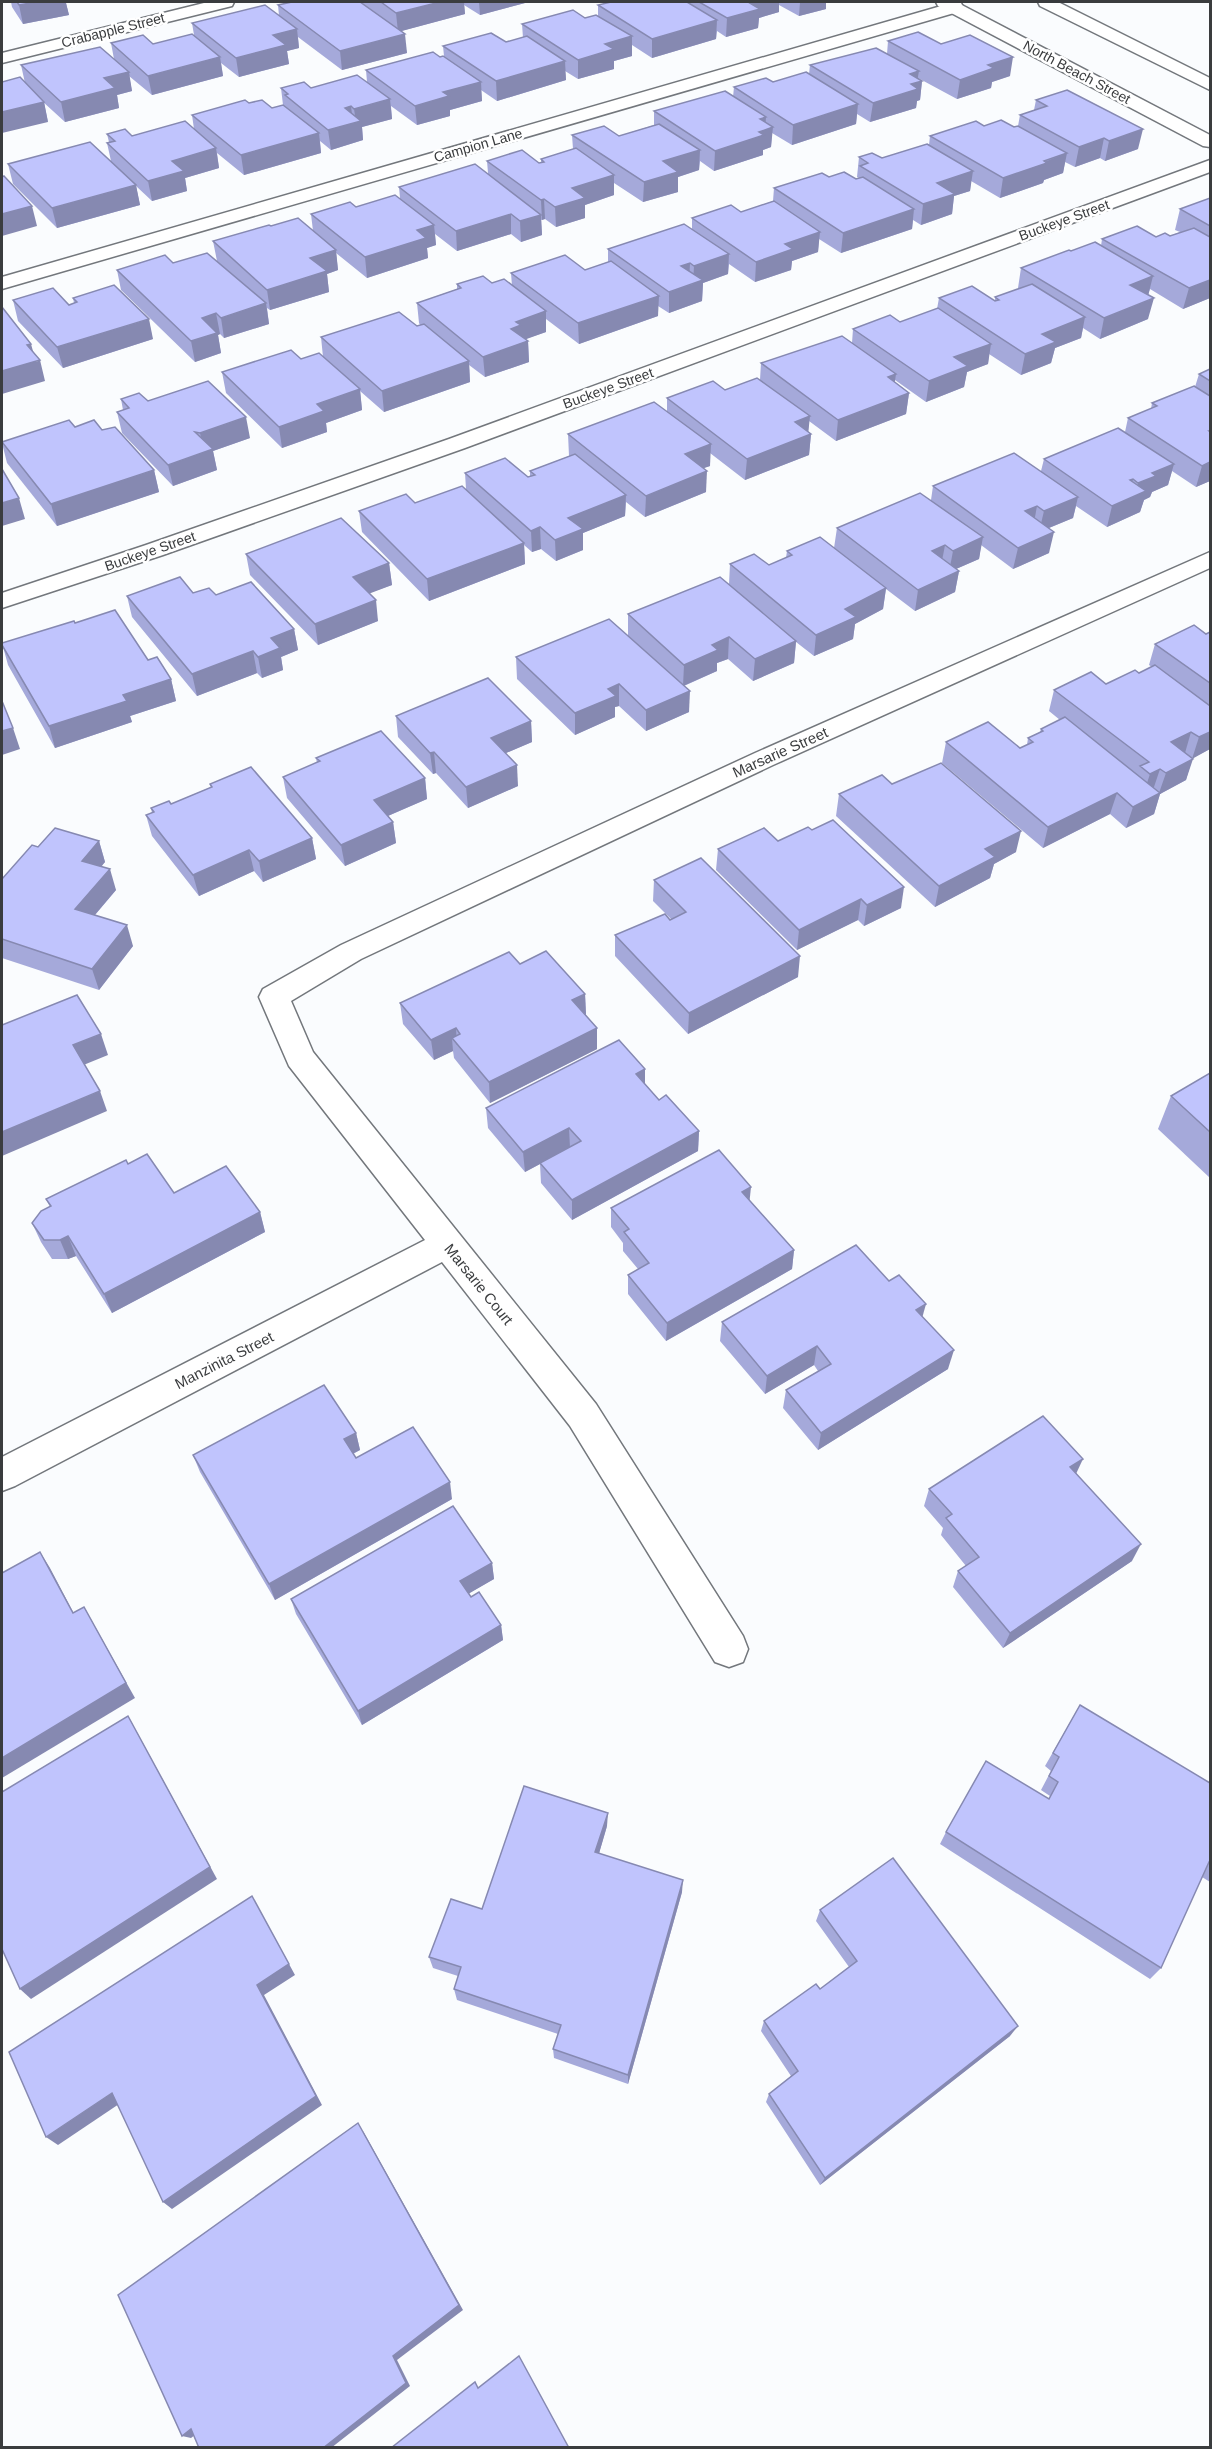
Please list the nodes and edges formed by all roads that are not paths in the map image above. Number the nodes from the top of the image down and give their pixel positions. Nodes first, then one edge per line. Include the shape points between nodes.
1 (226, 2) edge
2 (1046, 2) edge
3 (203, 4) edge
4 (949, 4) edge
5 (2, 58) edge
6 (1210, 85) edge
7 (1210, 142) edge
8 (1210, 166) edge
9 (2, 283) edge
10 (1210, 559) edge
11 (2, 601) edge
12 (351, 952) joint
13 (447, 1244) junction
14 (2, 1475) edge
15 (729, 1649) dead end

1 - 3 street, Crabapple Street
2 - 6 street
3 - 5 street, Crabapple Street
4 - 7 street, North Beach Street
4 - 9 street, Campion Lane
8 - 11 street, Buckeye Street via 490,432
10 - 12 street, Marsarie Street via 764,759
12 - 13 street, Marsarie Court via 274,997 300,1058
13 - 14 street, Manzinita Street
13 - 15 street, Marsarie Court via 583,1415

